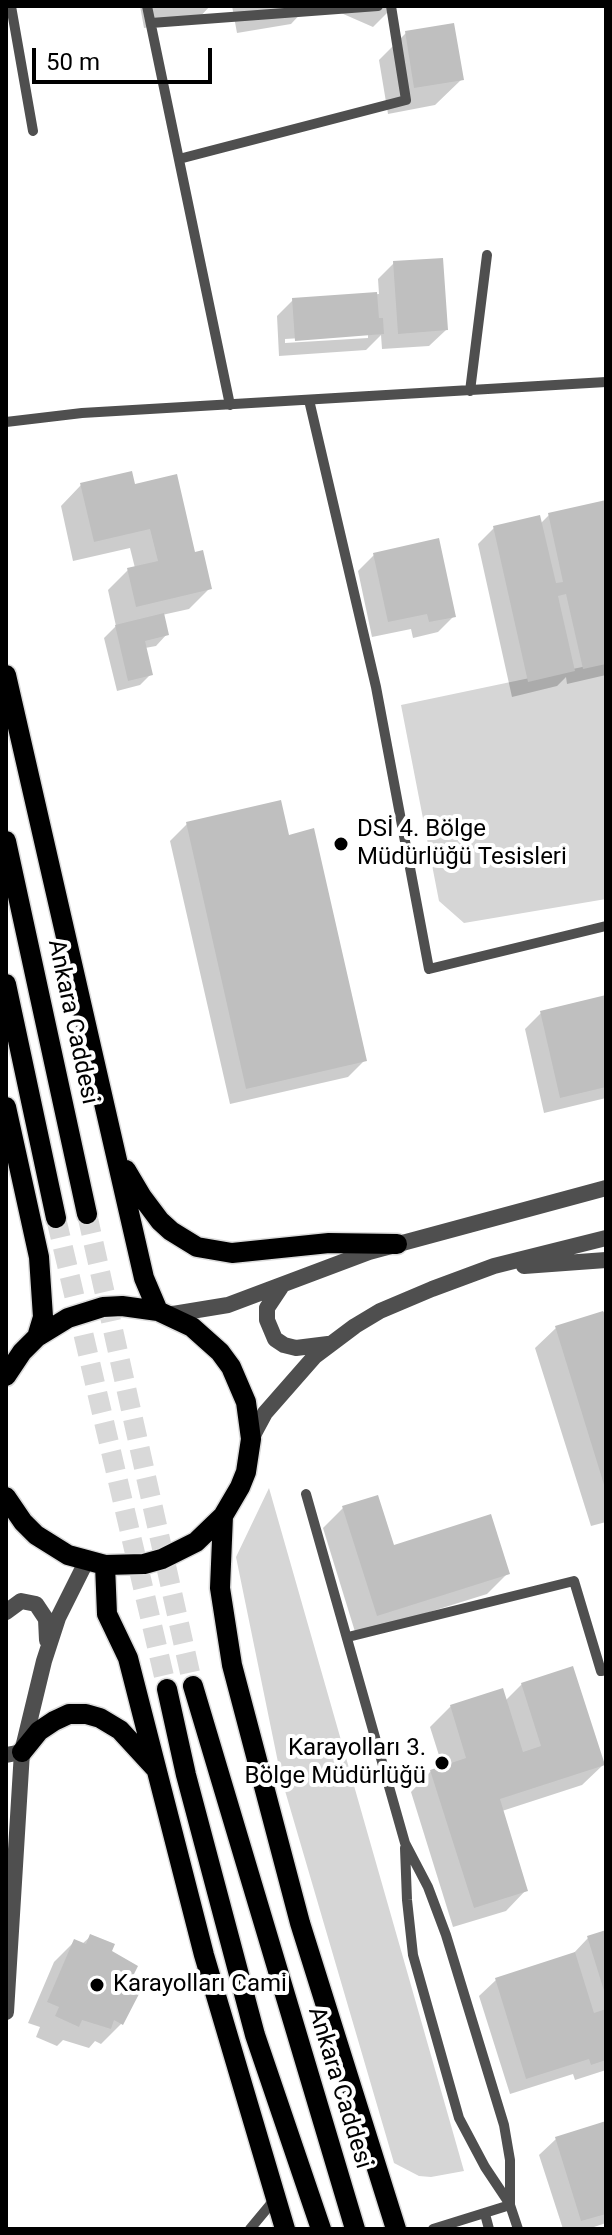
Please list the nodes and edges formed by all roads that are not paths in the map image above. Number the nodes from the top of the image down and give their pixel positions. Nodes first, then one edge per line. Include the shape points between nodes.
1 (11, 6) edge
2 (147, 6) edge
3 (378, 6) edge
4 (391, 6) edge
5 (151, 23) junction
6 (33, 131) dead end
7 (179, 159) junction
8 (487, 255) dead end
9 (606, 382) edge
10 (470, 391) junction
11 (309, 400) junction
12 (230, 405) junction
13 (6, 422) edge
14 (6, 675) edge
15 (6, 841) edge
16 (606, 926) edge
17 (6, 984) edge
18 (6, 1107) edge
19 (114, 1144) junction
20 (602, 1190) edge
21 (87, 1214) tunnel mouth
22 (56, 1218) tunnel mouth
23 (606, 1238) edge
24 (397, 1244) junction
25 (606, 1260) edge
26 (494, 1266) junction
27 (281, 1287) junction
28 (163, 1313) junction
29 (37, 1337) junction
30 (331, 1343) junction
31 (6, 1376) edge
32 (251, 1439) junction
33 (306, 1494) dead end
34 (6, 1497) edge
35 (223, 1516) junction
36 (96, 1564) junction
37 (6, 1612) edge
38 (348, 1637) junction
39 (48, 1650) junction
40 (606, 1670) edge
41 (193, 1686) tunnel mouth
42 (167, 1689) tunnel mouth
43 (14, 1753) edge
44 (160, 1773) junction
45 (405, 1843) junction
46 (6, 2012) edge
47 (275, 2199) junction
48 (510, 2205) junction
49 (485, 2214) junction
50 (250, 2229) edge
51 (285, 2229) edge
52 (321, 2229) edge
53 (355, 2229) edge
54 (396, 2229) edge
55 (433, 2229) edge
56 (489, 2229) edge
57 (518, 2229) edge

1 - 6 lane
2 - 5 lane
3 - 5 lane
4 - 7 lane via 406,100
5 - 7 lane
7 - 12 lane
8 - 10 lane
9 - 10 lane
10 - 11 lane
11 - 12 lane
11 - 16 lane via 376,687 429,969
12 - 13 lane
14 - 19 main road
15 - 21 main road, Ankara Caddesi
17 - 22 main road
18 - 29 main road via 39,1257 43,1317
19 - 24 main road via 160,1221 197,1247 232,1253 329,1243
19 - 28 main road via 144,1278
20 - 24 street
23 - 26 street
24 - 27 street
25 - 26 street
26 - 30 street via 406,1299
27 - 28 street via 228,1305
27 - 30 street via 267,1308 275,1339 296,1348
28 - 29 main road via 122,1306 85,1311
28 - 32 main road via 207,1338 231,1367 246,1402
29 - 31 main road
30 - 32 street via 289,1383
32 - 35 main road via 240,1487
33 - 38 lane
34 - 36 main road via 36,1535 68,1555
35 - 36 main road via 196,1542 162,1559 125,1566
35 - 54 main road via 220,1588 232,1665 300,1923
36 - 39 street via 58,1618
36 - 44 main road via 107,1614 128,1658
37 - 39 street via 21,1601 36,1604 46,1619
38 - 40 lane via 574,1581 601,1671
38 - 45 lane
39 - 43 street
41 - 53 main road, Ankara Caddesi
42 - 52 main road via 255,2035
43 - 44 main road via 54,1721 86,1714 120,1730
43 - 46 street
44 - 47 main road via 204,1955
45 - 48 lane via 446,1935 504,2125
45 - 48 lane via 413,1955 459,2118
47 - 50 lane
47 - 51 main road
48 - 49 lane
48 - 57 lane
49 - 55 lane
49 - 56 lane

